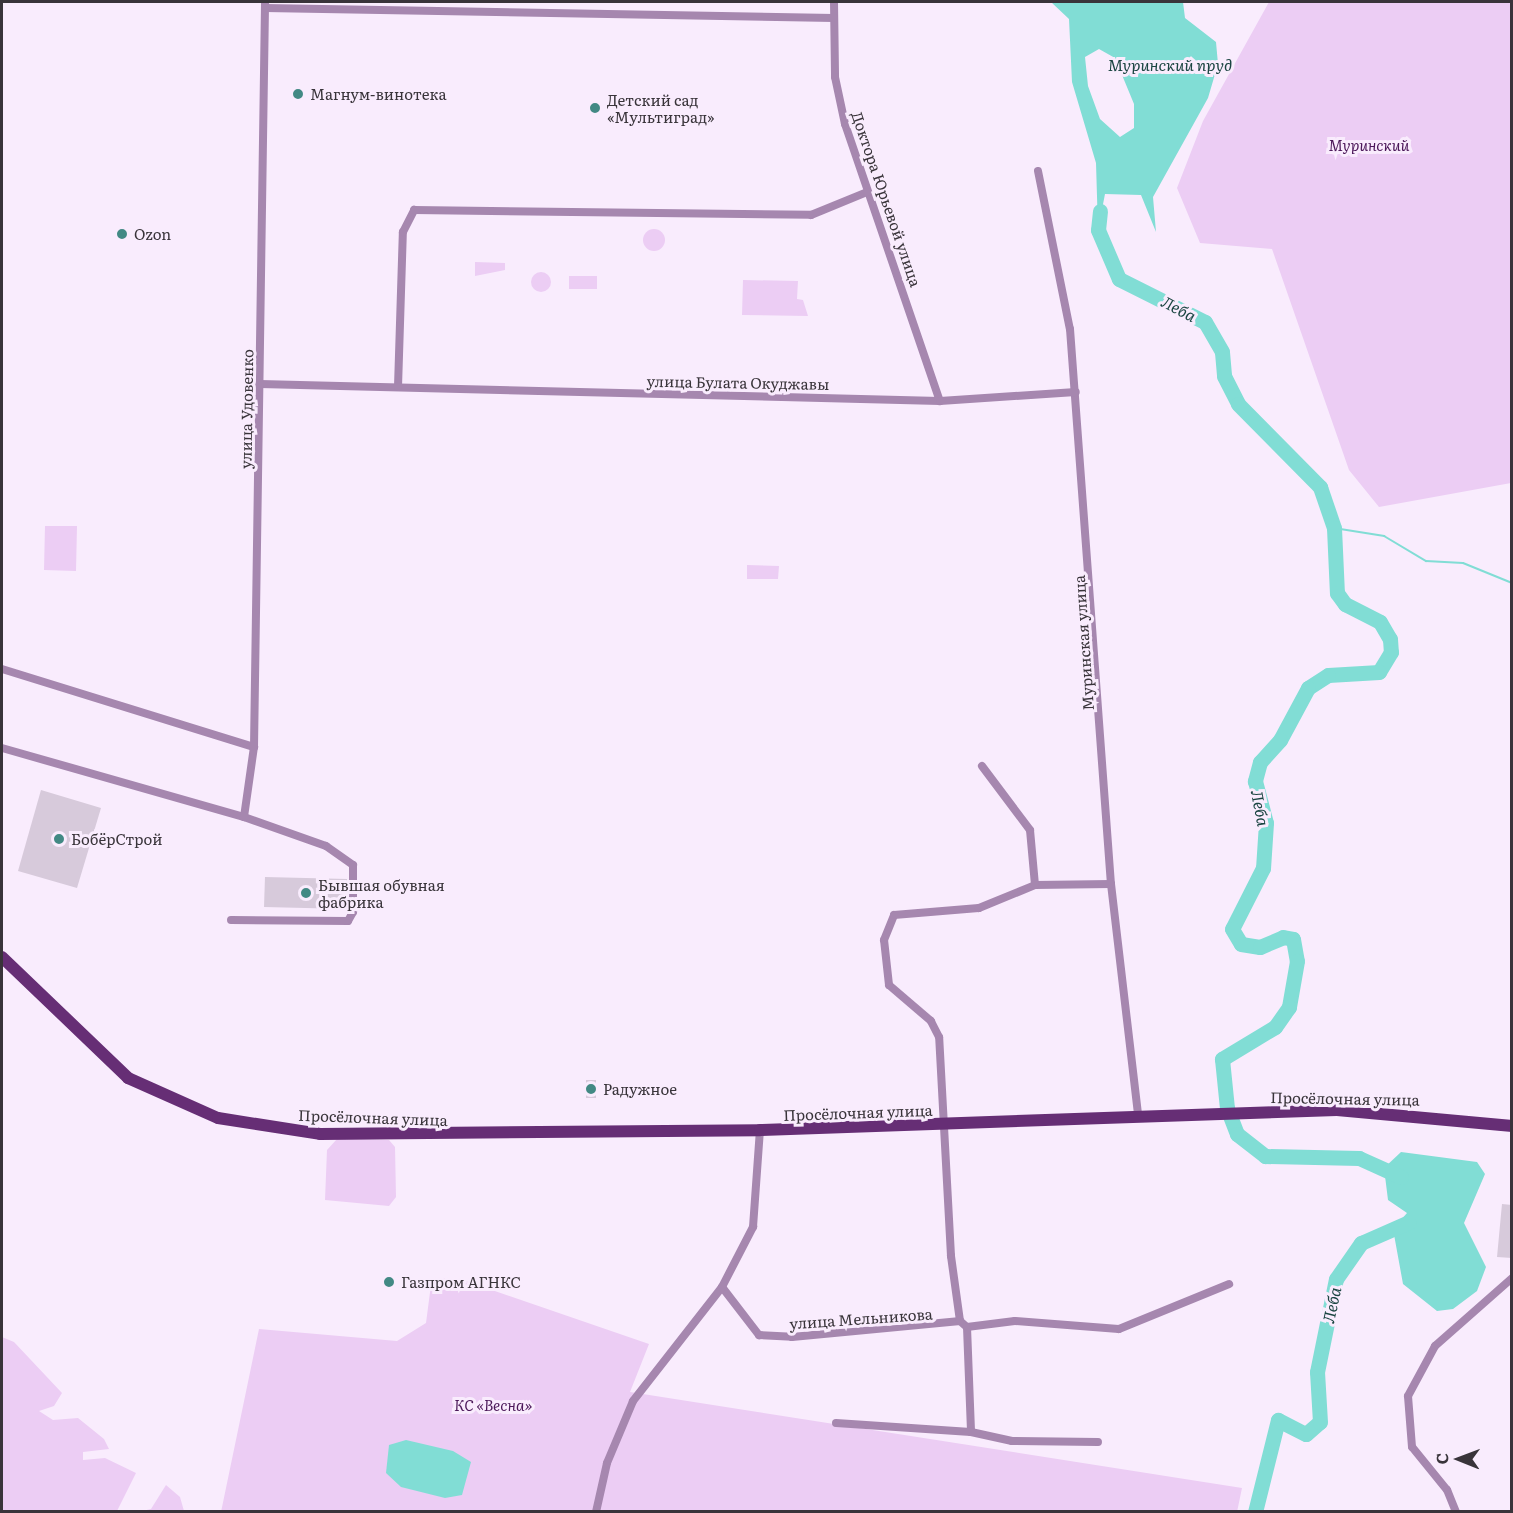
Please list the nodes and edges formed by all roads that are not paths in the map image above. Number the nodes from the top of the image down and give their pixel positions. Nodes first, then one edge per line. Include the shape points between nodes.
1 (834, 2) edge
2 (265, 5) edge
3 (834, 18) junction
4 (1038, 171) dead end
5 (867, 192) junction
6 (260, 384) junction
7 (398, 387) junction
8 (1076, 392) junction
9 (940, 400) junction
10 (3, 670) edge
11 (254, 747) junction
12 (2, 748) edge
13 (982, 766) dead end
14 (244, 817) junction
15 (1111, 884) junction
16 (1035, 885) junction
17 (231, 920) dead end
18 (2, 957) edge
19 (1138, 1114) junction
20 (947, 1124) junction
21 (1512, 1126) edge
22 (760, 1130) junction
23 (1512, 1278) edge
24 (1229, 1284) dead end
25 (722, 1287) junction
26 (960, 1322) junction
27 (967, 1327) junction
28 (836, 1423) dead end
29 (971, 1432) junction
30 (1098, 1442) dead end
31 (596, 1512) edge
32 (1456, 1512) edge

1 - 3 street, Доктора Юрьевой улица
2 - 3 street
2 - 6 street, улица Удовенко
3 - 5 street, Доктора Юрьевой улица via 839,97
4 - 8 street, Муринская улица via 1070,329
5 - 7 street via 811,214 414,210 403,232
5 - 9 street, Доктора Юрьевой улица via 936,377
6 - 7 street, улица Булата Окуджавы
6 - 11 street, улица Удовенко
7 - 9 street, улица Булата Окуджавы
8 - 9 street, улица Булата Окуджавы
8 - 15 street, Муринская улица
10 - 11 street
11 - 14 street, улица Удовенко
12 - 14 street
13 - 16 street via 1030,830
14 - 17 street via 349,859 354,870 353,912 345,921
15 - 16 street
15 - 19 street, Муринская улица
16 - 20 street via 979,908 901,913 888,922 884,965 889,985 931,1021 939,1037
18 - 22 main road, Просёлочная улица via 113,1067 207,1114 320,1134
19 - 20 main road, Просёлочная улица
19 - 21 main road, Просёлочная улица via 1337,1110
20 - 22 main road, Просёлочная улица
20 - 26 street via 951,1256
22 - 25 street via 753,1227
23 - 32 street via 1435,1346 1408,1396 1408,1436 1415,1453 1439,1479
24 - 27 street via 1119,1329 1015,1321
25 - 26 street, улица Мельникова via 759,1335 803,1336
25 - 31 street via 633,1401 607,1463
26 - 27 street
27 - 29 street
28 - 29 street
29 - 30 street via 1012,1442

